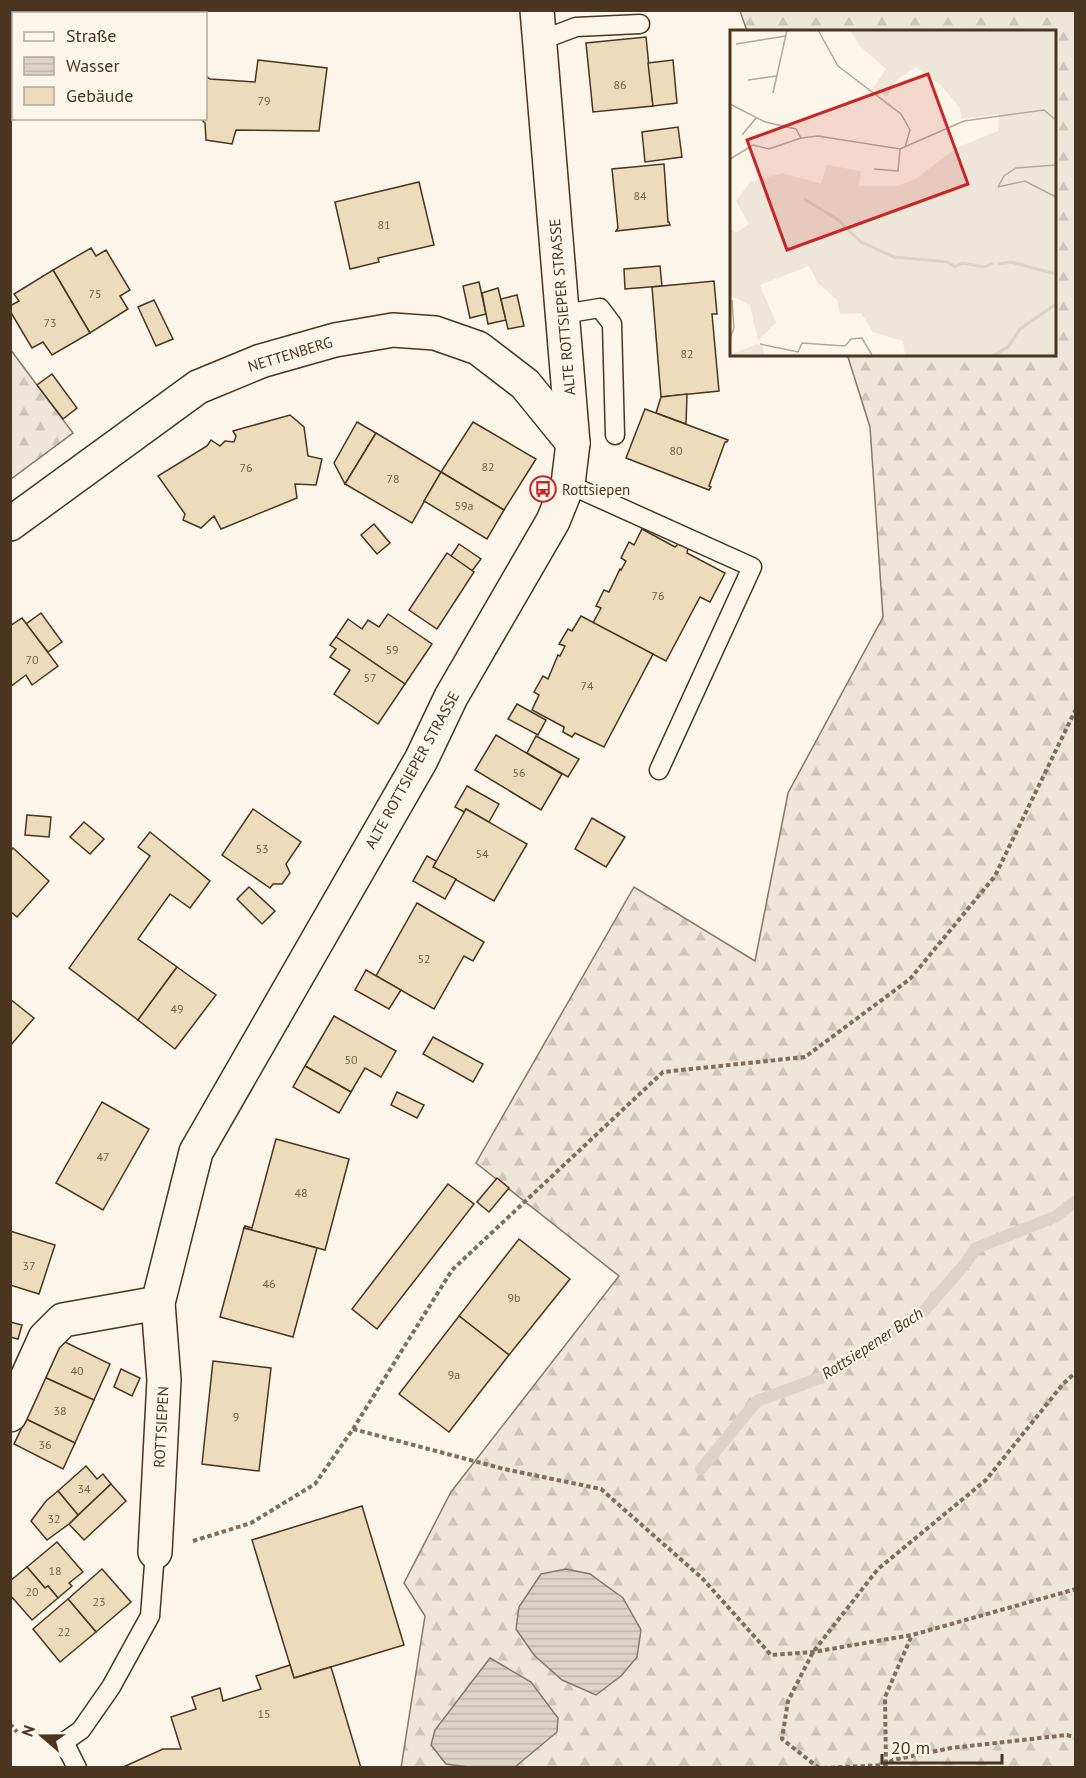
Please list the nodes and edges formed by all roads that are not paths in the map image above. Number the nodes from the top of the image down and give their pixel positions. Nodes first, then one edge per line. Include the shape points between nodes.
1 (640, 24) dead end
2 (538, 26) edge
3 (563, 314) junction
4 (615, 435) dead end
5 (573, 443) junction
6 (568, 484) junction
7 (10, 524) edge
8 (659, 770) dead end
9 (158, 1303) junction
10 (10, 1415) edge
11 (155, 1552) joint
12 (76, 1767) edge

1 - 2 lane
2 - 3 street, ALTE ROTTSIEPER STRASSE
3 - 4 lane via 600,308 612,324
3 - 5 street, ALTE ROTTSIEPER STRASSE
5 - 6 street, ALTE ROTTSIEPER STRASSE
5 - 7 street, NETTENBERG via 525,384 478,348 435,333 393,330 335,340 261,361 198,387
6 - 8 lane via 752,567
6 - 9 street, ALTE ROTTSIEPER STRASSE via 553,521 421,760 196,1152
9 - 10 street via 63,1320 45,1338
9 - 11 street, ROTTSIEPEN via 164,1380
11 - 12 lane via 150,1617 111,1687 81,1730 64,1742

